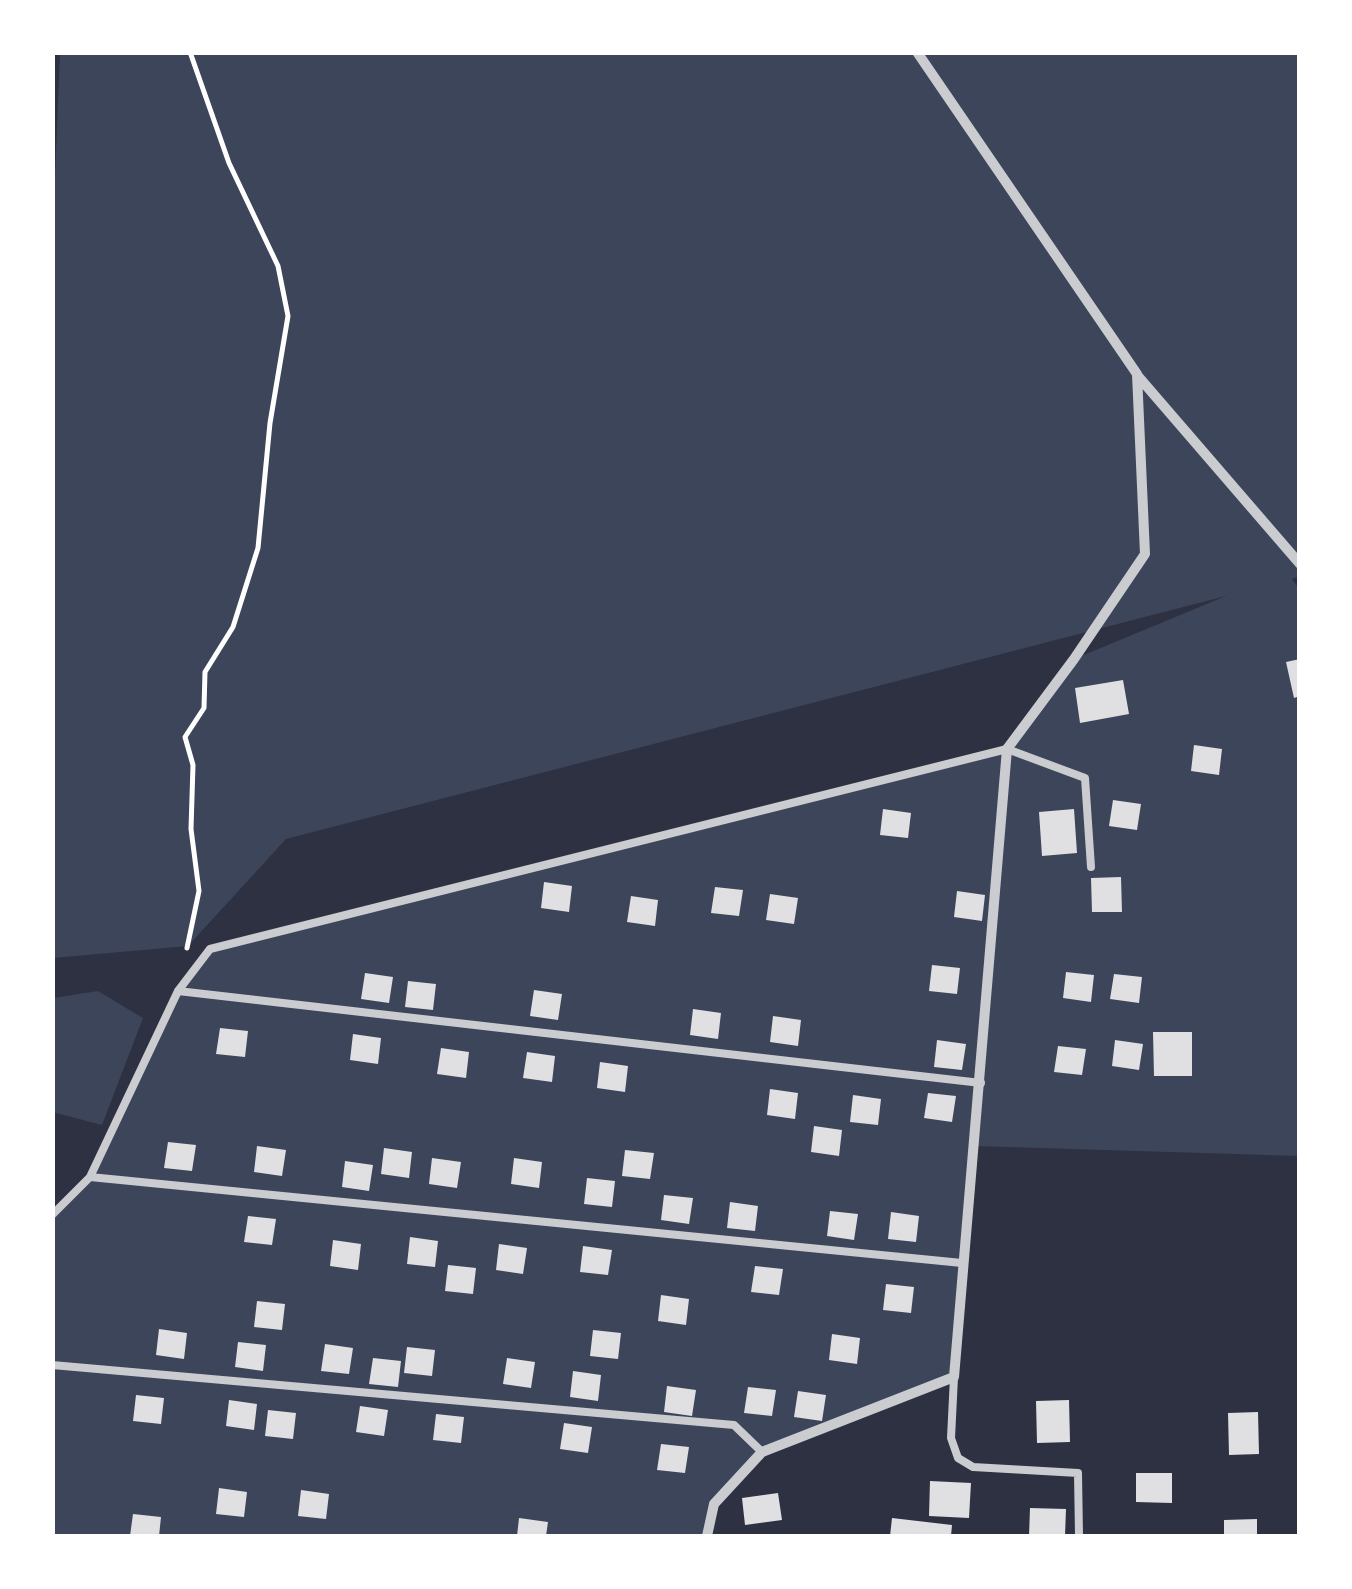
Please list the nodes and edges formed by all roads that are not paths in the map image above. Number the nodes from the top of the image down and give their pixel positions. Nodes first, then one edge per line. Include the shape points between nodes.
1 (918, 52) edge
2 (1136, 374) junction
3 (1300, 564) edge
4 (1007, 749) junction
5 (1091, 867) dead end
6 (178, 991) junction
7 (981, 1083) junction
8 (90, 1177) junction
9 (52, 1215) edge
10 (962, 1263) junction
11 (52, 1366) edge
12 (954, 1377) junction
13 (762, 1452) junction
14 (707, 1536) edge
15 (1079, 1536) edge

1 - 2 street
2 - 3 street
2 - 4 street via 1145,554
4 - 5 lane via 1085,778
4 - 6 lane via 210,949
4 - 7 street
6 - 7 lane
6 - 8 lane
7 - 10 street
8 - 9 lane
8 - 10 lane
10 - 12 street
11 - 13 lane via 734,1425
12 - 13 street
12 - 15 lane via 952,1438 958,1458 973,1467 1078,1474
13 - 14 street via 714,1504

